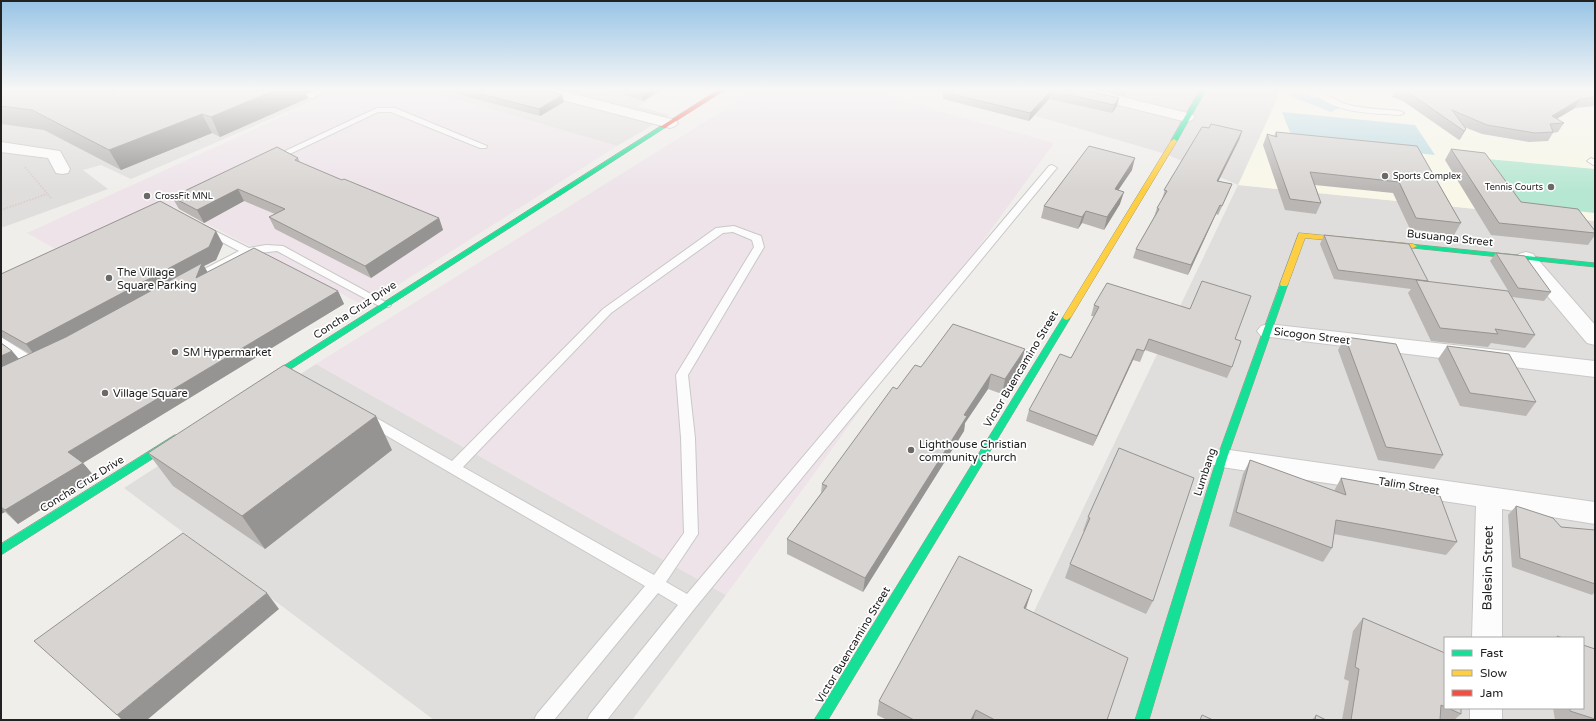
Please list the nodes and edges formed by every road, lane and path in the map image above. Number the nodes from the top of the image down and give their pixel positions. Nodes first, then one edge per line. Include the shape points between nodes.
1 (348, 124) edge
2 (426, 124) edge
3 (667, 124) edge
4 (1183, 124) edge
5 (188, 135) edge
6 (200, 142) dead end
7 (1, 146) edge
8 (483, 146) dead end
9 (262, 164) edge
10 (19, 165) dead end
11 (1052, 168) dead end
12 (62, 169) dead end
13 (47, 194) junction
14 (51, 198) dead end
15 (1, 210) edge
16 (198, 226) edge
17 (1302, 235) joint
18 (245, 250) junction
19 (1526, 258) junction
20 (1595, 265) edge
21 (185, 283) edge
22 (385, 305) junction
23 (1268, 331) junction
24 (1595, 338) edge
25 (1, 341) edge
26 (1595, 369) edge
27 (21, 371) edge
28 (257, 387) edge
29 (357, 413) edge
30 (183, 434) edge
31 (1222, 458) junction
32 (453, 468) junction
33 (1489, 498) junction
34 (1595, 513) edge
35 (1, 550) edge
36 (656, 584) junction
37 (689, 603) junction
38 (1487, 637) edge
39 (1486, 709) edge
40 (542, 720) edge
41 (596, 720) edge
42 (821, 720) edge
43 (1142, 720) edge
44 (1486, 720) edge

1 - 9 lane
2 - 8 lane
3 - 22 street, Concha Cruz Drive
4 - 42 street, Victor Buencamino Street
5 - 6 path
7 - 12 street via 54,154
10 - 13 path via 25,167
11 - 37 lane
13 - 14 path
13 - 15 path
16 - 18 lane
17 - 19 street, Busuanga Street
17 - 23 street, Lumbang
18 - 21 lane
18 - 22 lane via 279,248
19 - 20 street, Busuanga Street
19 - 24 street
22 - 28 street, Concha Cruz Drive
23 - 26 street, Sicogon Street
23 - 31 street, Lumbang
25 - 27 lane via 39,362
29 - 32 lane
30 - 35 street, Concha Cruz Drive
31 - 33 street, Talim Street
31 - 43 street, Lumbang
32 - 36 lane
32 - 36 lane via 607,311 720,230 734,229 757,238 759,247 682,374 688,438 691,534
33 - 34 street, Talim Street
33 - 38 street, Balesin Street
36 - 37 lane
36 - 40 lane
37 - 41 lane
39 - 44 street

